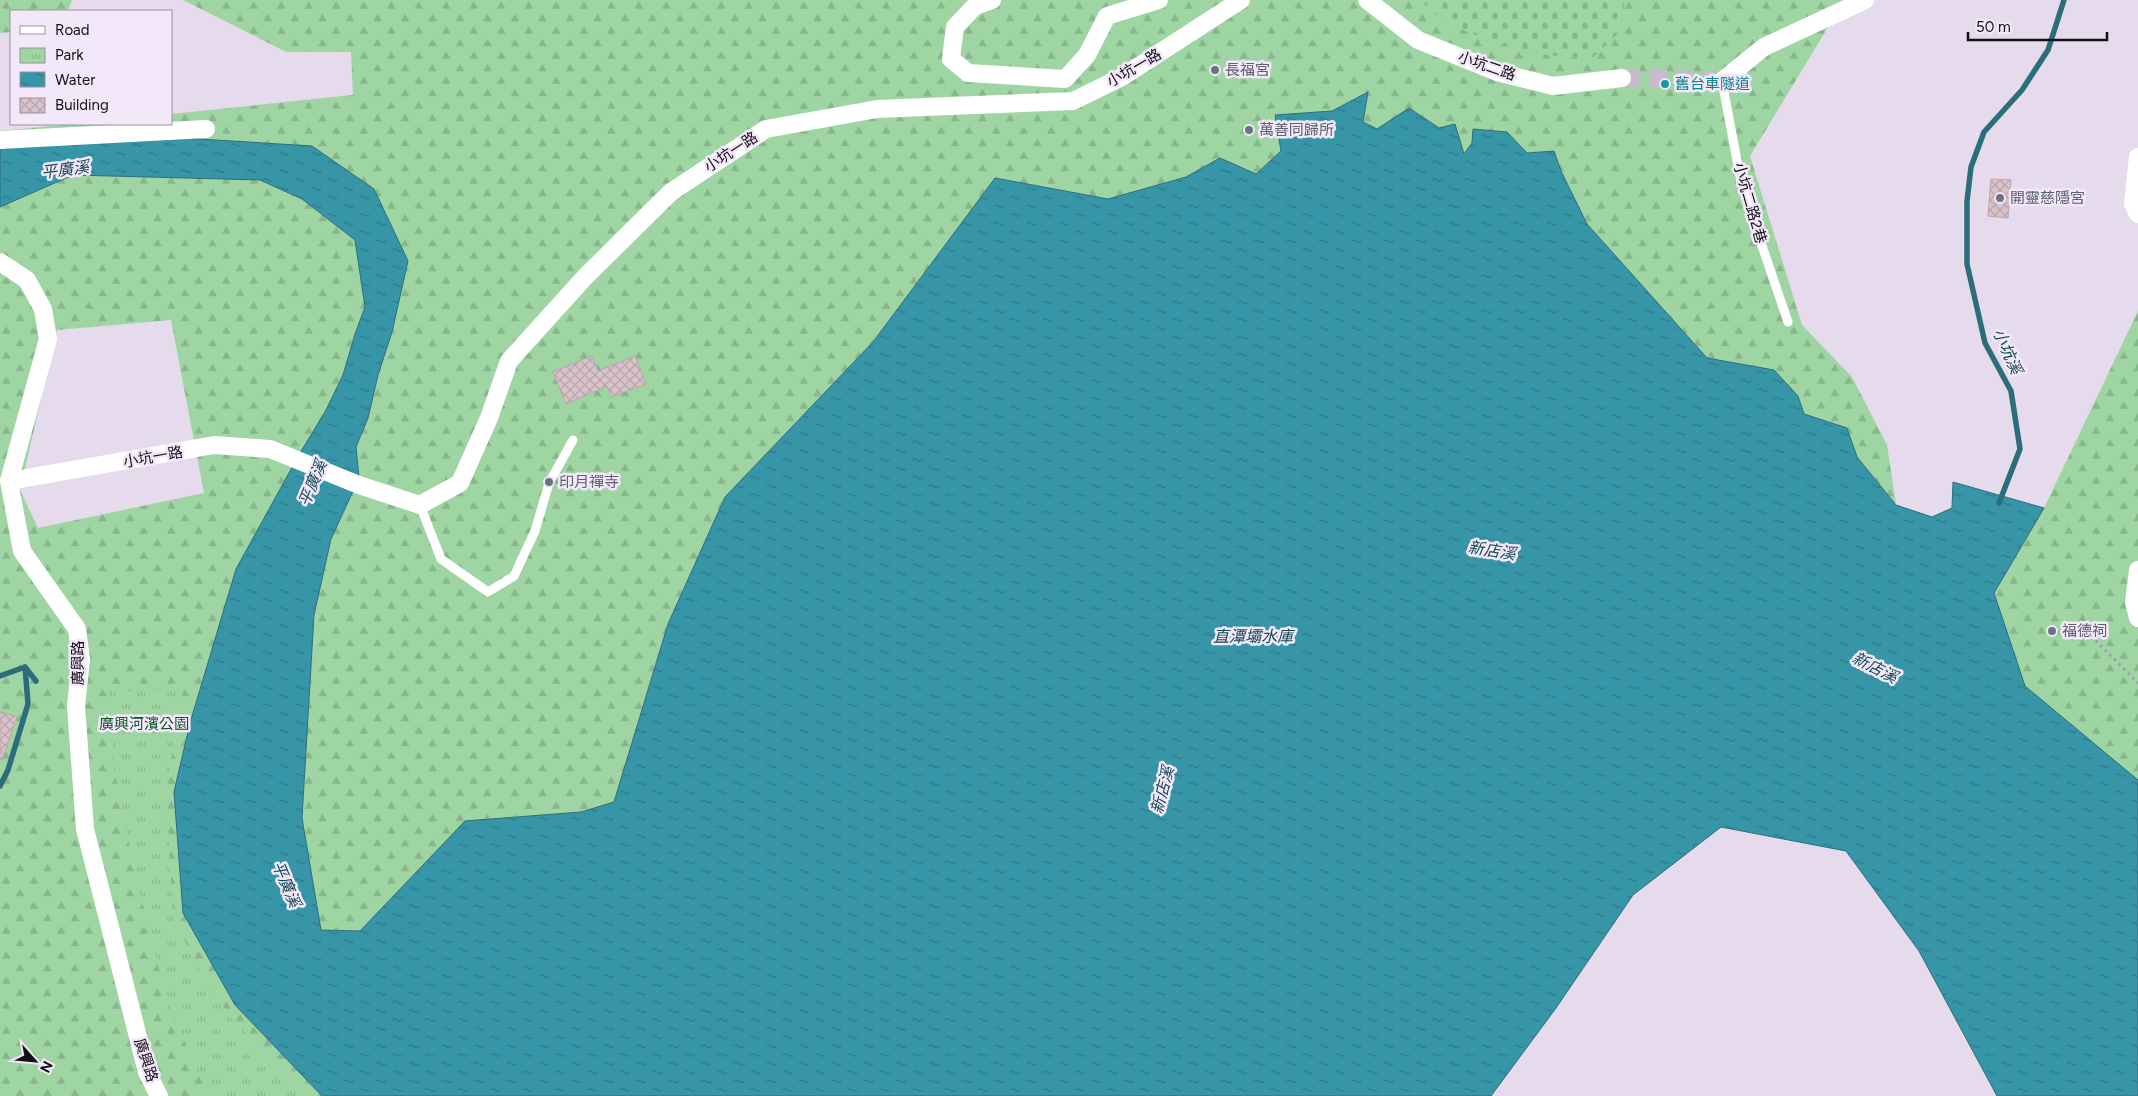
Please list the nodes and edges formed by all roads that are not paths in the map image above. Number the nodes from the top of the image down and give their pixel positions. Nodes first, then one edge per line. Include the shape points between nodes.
1 (992, 0) edge
2 (1159, 0) edge
3 (1241, 0) edge
4 (1367, 0) edge
5 (1865, 0) edge
6 (1622, 78) tunnel mouth
7 (1722, 81) joint
8 (206, 129) dead end
9 (0, 140) edge
10 (2138, 157) edge
11 (2138, 214) edge
12 (0, 262) edge
13 (1788, 322) dead end
14 (573, 440) dead end
15 (9, 481) junction
16 (420, 505) junction
17 (2138, 570) edge
18 (2138, 618) edge
19 (159, 1096) edge

1 - 2 street via 976,6 955,27 951,59 968,73 1065,79 1087,54 1107,16
3 - 16 street, 小坑一路 via 1122,77 1073,101 877,109 766,129 671,192 585,277 509,361 489,418 460,483
4 - 6 street, 小坑二路 via 1418,40 1496,72 1553,86
5 - 7 street via 1764,47
7 - 13 lane, 小坑二路2巷 via 1742,187
8 - 9 street
10 - 11 street via 2133,204
12 - 15 street, 廣興路 via 26,280 43,309 48,338
14 - 16 lane via 549,484 535,530 514,576 488,592 441,558
15 - 16 street, 小坑一路 via 214,445 270,449
15 - 19 street, 廣興路 via 22,551 77,629 81,659 76,706 85,829 147,1072
17 - 18 street via 2134,602

